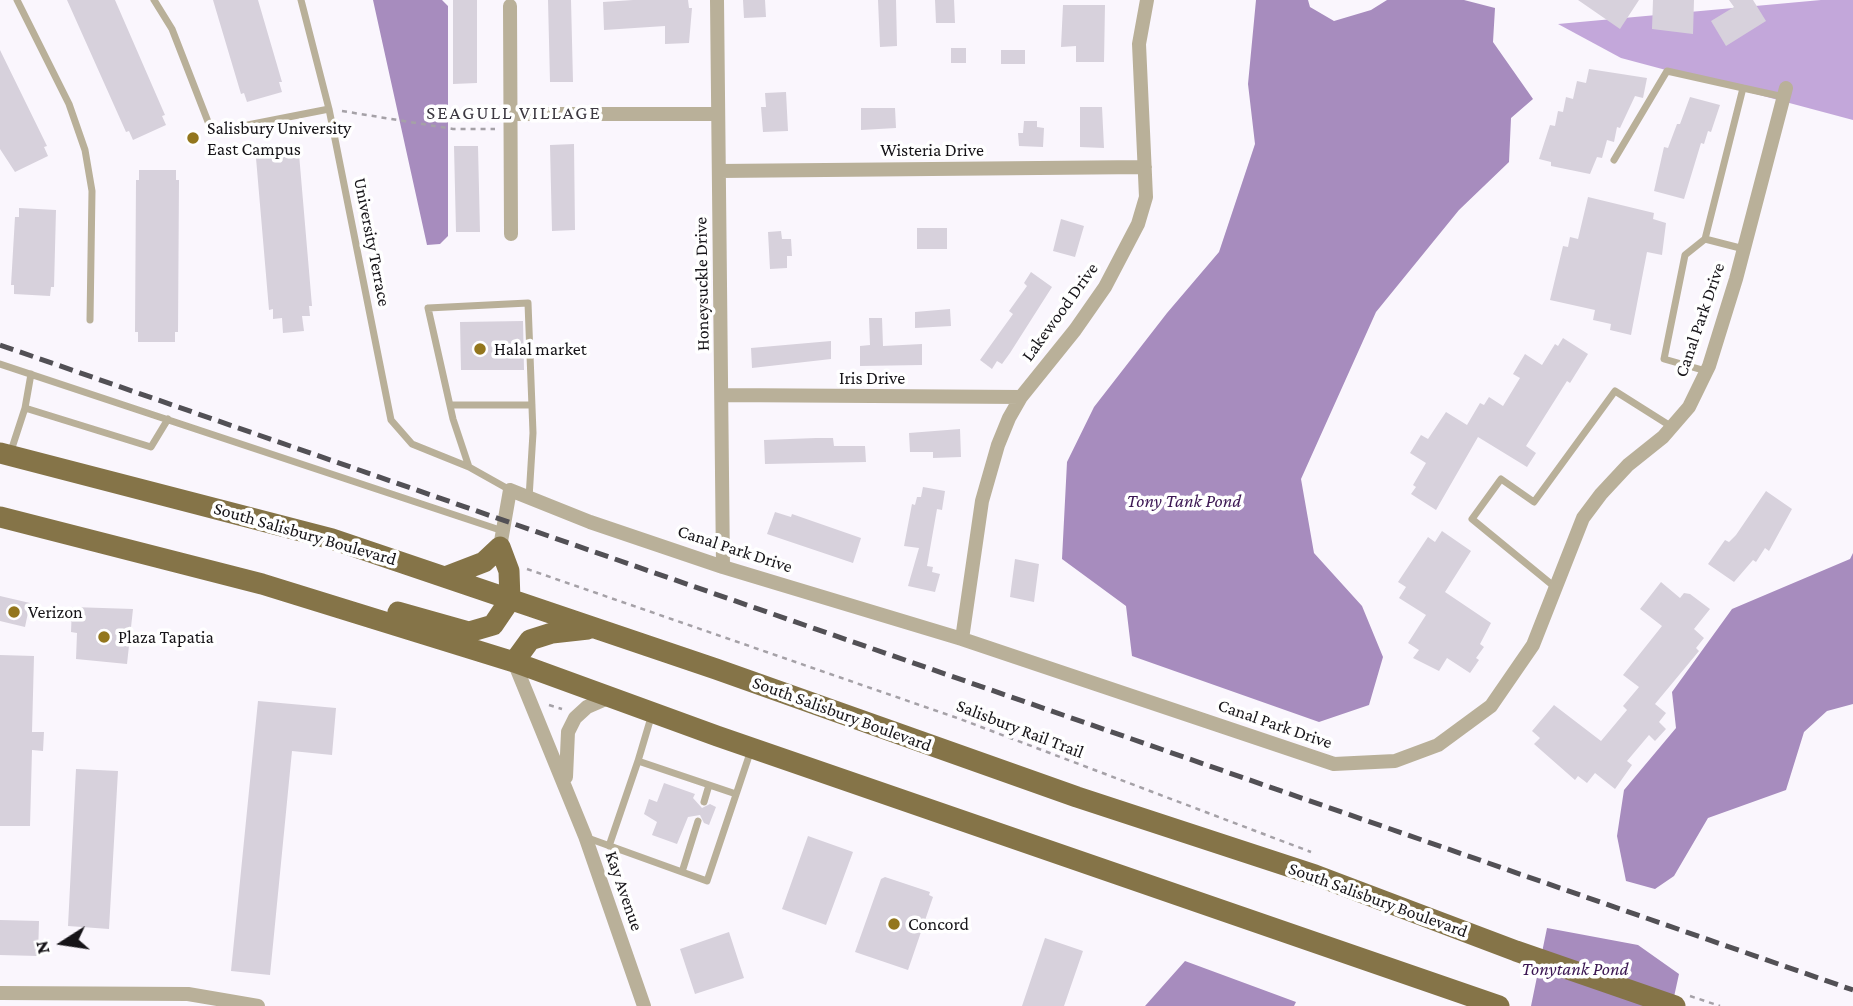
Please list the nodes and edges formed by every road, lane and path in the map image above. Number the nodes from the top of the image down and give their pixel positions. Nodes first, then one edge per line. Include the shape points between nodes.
1 (17, 0) edge
2 (155, 0) edge
3 (300, 0) edge
4 (716, 0) edge
5 (1147, 0) edge
6 (510, 6) dead end
7 (1743, 88) junction
8 (1785, 93) joint
9 (329, 109) junction
10 (718, 114) junction
11 (511, 121) junction
12 (1614, 160) dead end
13 (1145, 167) junction
14 (719, 170) junction
15 (511, 234) dead end
16 (1705, 239) junction
17 (1744, 249) junction
18 (90, 320) dead end
19 (0, 363) edge
20 (1707, 371) junction
21 (31, 374) junction
22 (723, 395) junction
23 (1021, 397) junction
24 (450, 405) junction
25 (532, 405) junction
26 (25, 408) junction
27 (168, 419) junction
28 (1672, 426) junction
29 (5, 454) edge
30 (469, 467) junction
31 (510, 491) junction
32 (529, 498) junction
33 (0, 517) edge
34 (501, 539) junction
35 (723, 567) junction
36 (509, 571) junction
37 (444, 577) junction
38 (1556, 588) junction
39 (510, 600) junction
40 (380, 620) junction
41 (597, 629) junction
42 (962, 639) junction
43 (514, 662) junction
44 (610, 697) junction
45 (539, 702) dead end
46 (569, 712) dead end
47 (652, 712) junction
48 (752, 748) junction
49 (638, 761) junction
50 (709, 785) junction
51 (567, 789) junction
52 (736, 794) junction
53 (704, 802) dead end
54 (698, 821) dead end
55 (585, 836) junction
56 (609, 846) junction
57 (1318, 855) dead end
58 (682, 872) junction
59 (0, 993) edge
60 (258, 1006) edge
61 (644, 1006) edge
62 (1499, 1006) edge
63 (1675, 1006) edge

1 - 18 lane via 69,104 85,150 92,191
2 - 9 lane via 172,29 212,132
3 - 9 lane, University Terrace
4 - 10 street, Honeysuckle Drive
5 - 13 street, Lakewood Drive via 1139,44
6 - 11 street
7 - 8 lane
7 - 12 lane via 1667,71
7 - 16 lane
8 - 17 street, Canal Park Drive
9 - 11 path via 453,129
9 - 30 lane, University Terrace via 391,420 412,444
10 - 11 street
10 - 14 street, Honeysuckle Drive
11 - 15 street
13 - 14 street, Wisteria Drive
13 - 23 street, Lakewood Drive via 1146,197 1128,246 1075,330
14 - 22 street, Honeysuckle Drive
16 - 17 lane
16 - 20 lane via 1685,255 1664,359
17 - 20 street, Canal Park Drive
19 - 21 lane
20 - 28 street, Canal Park Drive via 1689,407
21 - 26 lane
21 - 27 lane
22 - 23 street, Iris Drive
22 - 35 street, Honeysuckle Drive
23 - 42 street, Lakewood Drive via 998,445 982,501
24 - 25 lane
24 - 25 lane via 428,308 528,303
24 - 30 lane
25 - 32 lane
26 - 27 lane via 151,447
26 - 29 lane
27 - 34 lane
28 - 38 street, Canal Park Drive via 1601,494 1583,518
28 - 38 lane via 1615,391 1534,502 1501,479 1472,519
29 - 37 main road, South Salisbury Boulevard via 332,539
30 - 31 lane, University Terrace
31 - 32 street, Canal Park Drive
31 - 34 street
32 - 35 street, Canal Park Drive
33 - 40 main road via 262,584
34 - 36 main road
34 - 37 main road via 485,562
35 - 42 street, Canal Park Drive
36 - 39 main road
36 - 57 path, Salisbury Rail Trail via 531,568 947,714
37 - 39 main road, South Salisbury Boulevard
38 - 42 street, Canal Park Drive via 1533,645 1491,706 1438,745 1395,761 1363,765 1334,764
39 - 40 main road via 493,625 469,632 400,611
39 - 41 main road, South Salisbury Boulevard
40 - 43 main road
41 - 43 main road via 530,640
41 - 63 main road, South Salisbury Boulevard via 1315,875
43 - 44 main road
43 - 51 street, Kay Avenue
44 - 47 main road
44 - 51 street, Kay Avenue via 587,707 568,732
45 - 46 path
47 - 48 main road
47 - 49 lane
48 - 52 lane
48 - 62 main road
49 - 50 lane
49 - 56 lane
50 - 52 lane
50 - 53 lane
51 - 55 street, Kay Avenue
52 - 58 lane via 707,881
54 - 58 lane
55 - 56 lane
55 - 61 street, Kay Avenue
56 - 58 lane
59 - 60 street via 188,994

